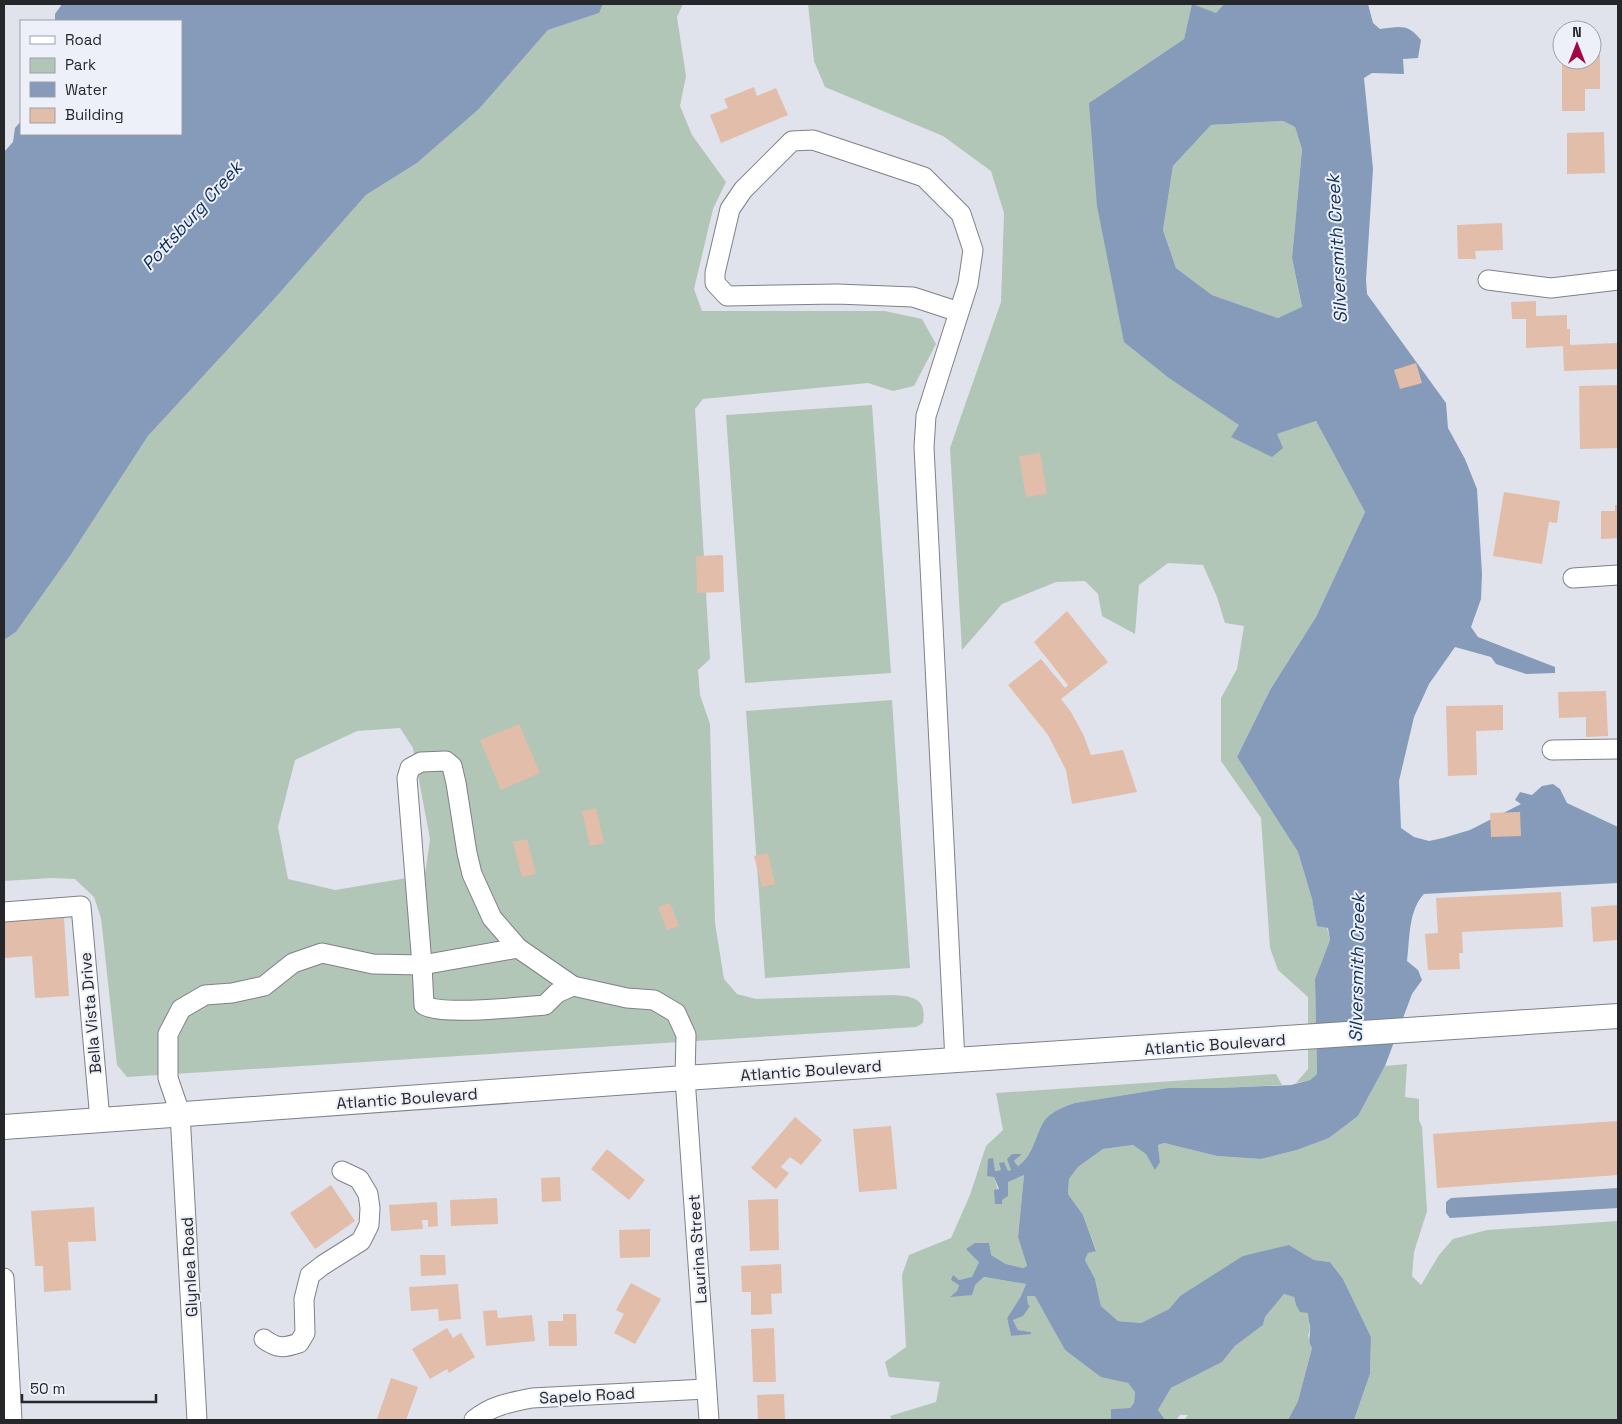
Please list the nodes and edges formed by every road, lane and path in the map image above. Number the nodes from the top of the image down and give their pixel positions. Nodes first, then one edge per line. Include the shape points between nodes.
1 (1488, 280) dead end
2 (1618, 280) edge
3 (959, 312) junction
4 (1618, 575) edge
5 (1573, 578) dead end
6 (1618, 749) edge
7 (1552, 750) dead end
8 (4, 912) edge
9 (518, 948) junction
10 (422, 965) junction
11 (573, 986) junction
12 (1618, 1016) edge
13 (955, 1061) junction
14 (685, 1078) junction
15 (180, 1113) junction
16 (100, 1120) junction
17 (4, 1127) edge
18 (342, 1171) dead end
19 (4, 1278) edge
20 (264, 1339) dead end
21 (706, 1389) junction
22 (12, 1420) edge
23 (198, 1420) edge
24 (474, 1420) edge
25 (709, 1420) edge

1 - 2 street via 1551,288
3 - 3 street via 968,284 973,250 961,214 924,177 813,140 792,141 742,190 730,209 715,273 715,282 727,296 913,296
3 - 13 street via 926,416 924,447
4 - 5 street
6 - 7 street
8 - 16 street, Bella Vista Drive via 81,906
9 - 10 street, Glynlea Road
9 - 10 street via 492,918 472,874 452,766 446,761 421,762 410,768 407,778
9 - 11 street
10 - 11 street via 424,1005 447,1011 545,1005 557,993
10 - 15 street, Glynlea Road via 373,964 322,954 293,963 264,986 232,993 205,994 181,1009 168,1034 168,1078
11 - 14 street, Laurina Street via 627,998 654,1000 676,1013 686,1035
12 - 13 main road, Atlantic Boulevard
13 - 14 main road, Atlantic Boulevard
14 - 15 main road, Atlantic Boulevard
14 - 21 street, Laurina Street
15 - 16 main road, Atlantic Boulevard
15 - 23 street, Glynlea Road
16 - 17 main road, Atlantic Boulevard
18 - 20 street via 359,1179 368,1194 368,1225 361,1241 310,1275 304,1299 305,1332 299,1343 287,1347 273,1346
19 - 22 street
21 - 24 street, Sapelo Road via 532,1398 491,1408
21 - 25 street, Laurina Street

